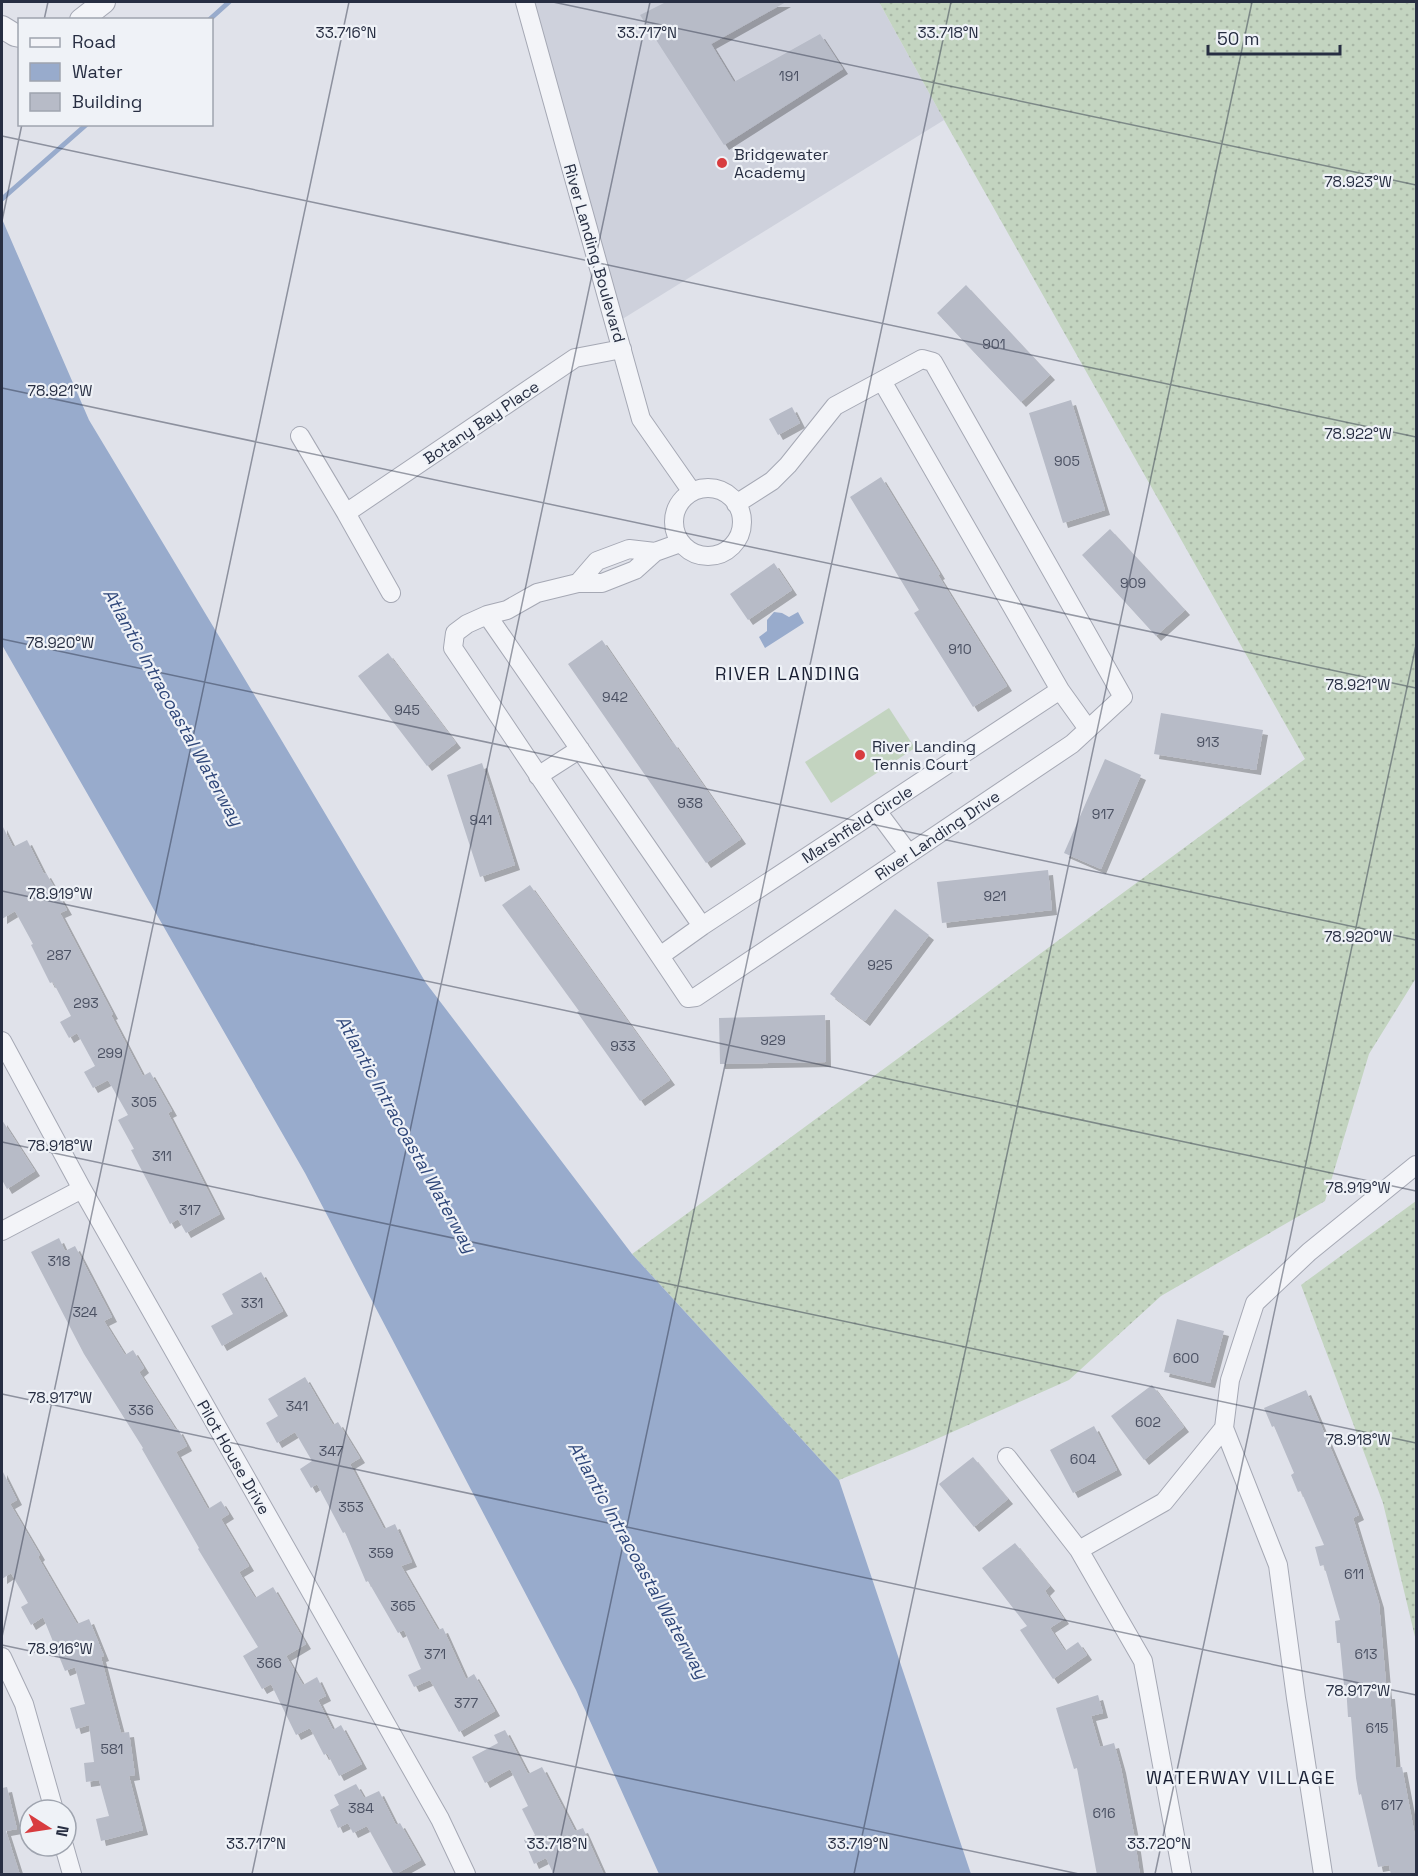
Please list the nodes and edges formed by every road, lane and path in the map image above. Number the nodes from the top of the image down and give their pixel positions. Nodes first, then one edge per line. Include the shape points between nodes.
1 (104, 2) edge
2 (525, 2) edge
3 (84, 18) edge
4 (2, 27) edge
5 (18, 36) edge
6 (622, 349) junction
7 (882, 381) junction
8 (300, 436) dead end
9 (692, 492) junction
10 (736, 504) junction
11 (346, 513) junction
12 (680, 543) junction
13 (391, 593) dead end
14 (487, 615) junction
15 (1060, 690) junction
16 (1088, 729) junction
17 (580, 749) junction
18 (538, 776) junction
19 (877, 811) junction
20 (909, 854) junction
21 (702, 926) junction
22 (660, 956) junction
23 (2, 1041) edge
24 (1416, 1165) edge
25 (82, 1189) junction
26 (2, 1231) edge
27 (1224, 1428) junction
28 (1007, 1457) dead end
29 (1078, 1550) junction
30 (2, 1657) edge
31 (51, 1798) edge
32 (67, 1858) edge
33 (72, 1875) edge
34 (466, 1875) edge
35 (1182, 1875) edge
36 (1323, 1875) edge

1 - 3 street
2 - 6 street, River Landing Boulevard
4 - 5 street
6 - 9 street, River Landing Boulevard via 641,419
6 - 11 street, Botany Bay Place via 575,358
7 - 10 street, River Landing Drive via 835,406 772,481
7 - 15 street
7 - 16 street, River Landing Drive via 922,359 933,362 1123,697
8 - 11 street
9 - 10 street via 712,488 730,496
9 - 12 street via 678,505 674,515 673,525
10 - 12 street via 740,531 737,540 723,553 696,555
11 - 13 street
12 - 14 street, River Landing Drive via 654,552 635,570 602,583 578,583 537,593
14 - 17 street
14 - 18 street, River Landing Drive via 455,633 453,648
15 - 16 street
15 - 19 street, Marshfield Circle
16 - 20 street, River Landing Drive via 1072,744
17 - 18 street
17 - 21 street
18 - 22 street, River Landing Drive
19 - 20 street
19 - 21 street, Marshfield Circle
20 - 22 street, River Landing Drive via 696,997 688,998
21 - 22 street, Marshfield Circle
23 - 25 street, Pilot House Drive
24 - 27 street via 1309,1252 1255,1304 1230,1380
25 - 26 street
25 - 34 street, Pilot House Drive via 440,1819
27 - 29 street via 1164,1502
27 - 36 street via 1278,1565
28 - 29 street
29 - 35 street via 1143,1661
30 - 31 street via 24,1704
32 - 33 street

